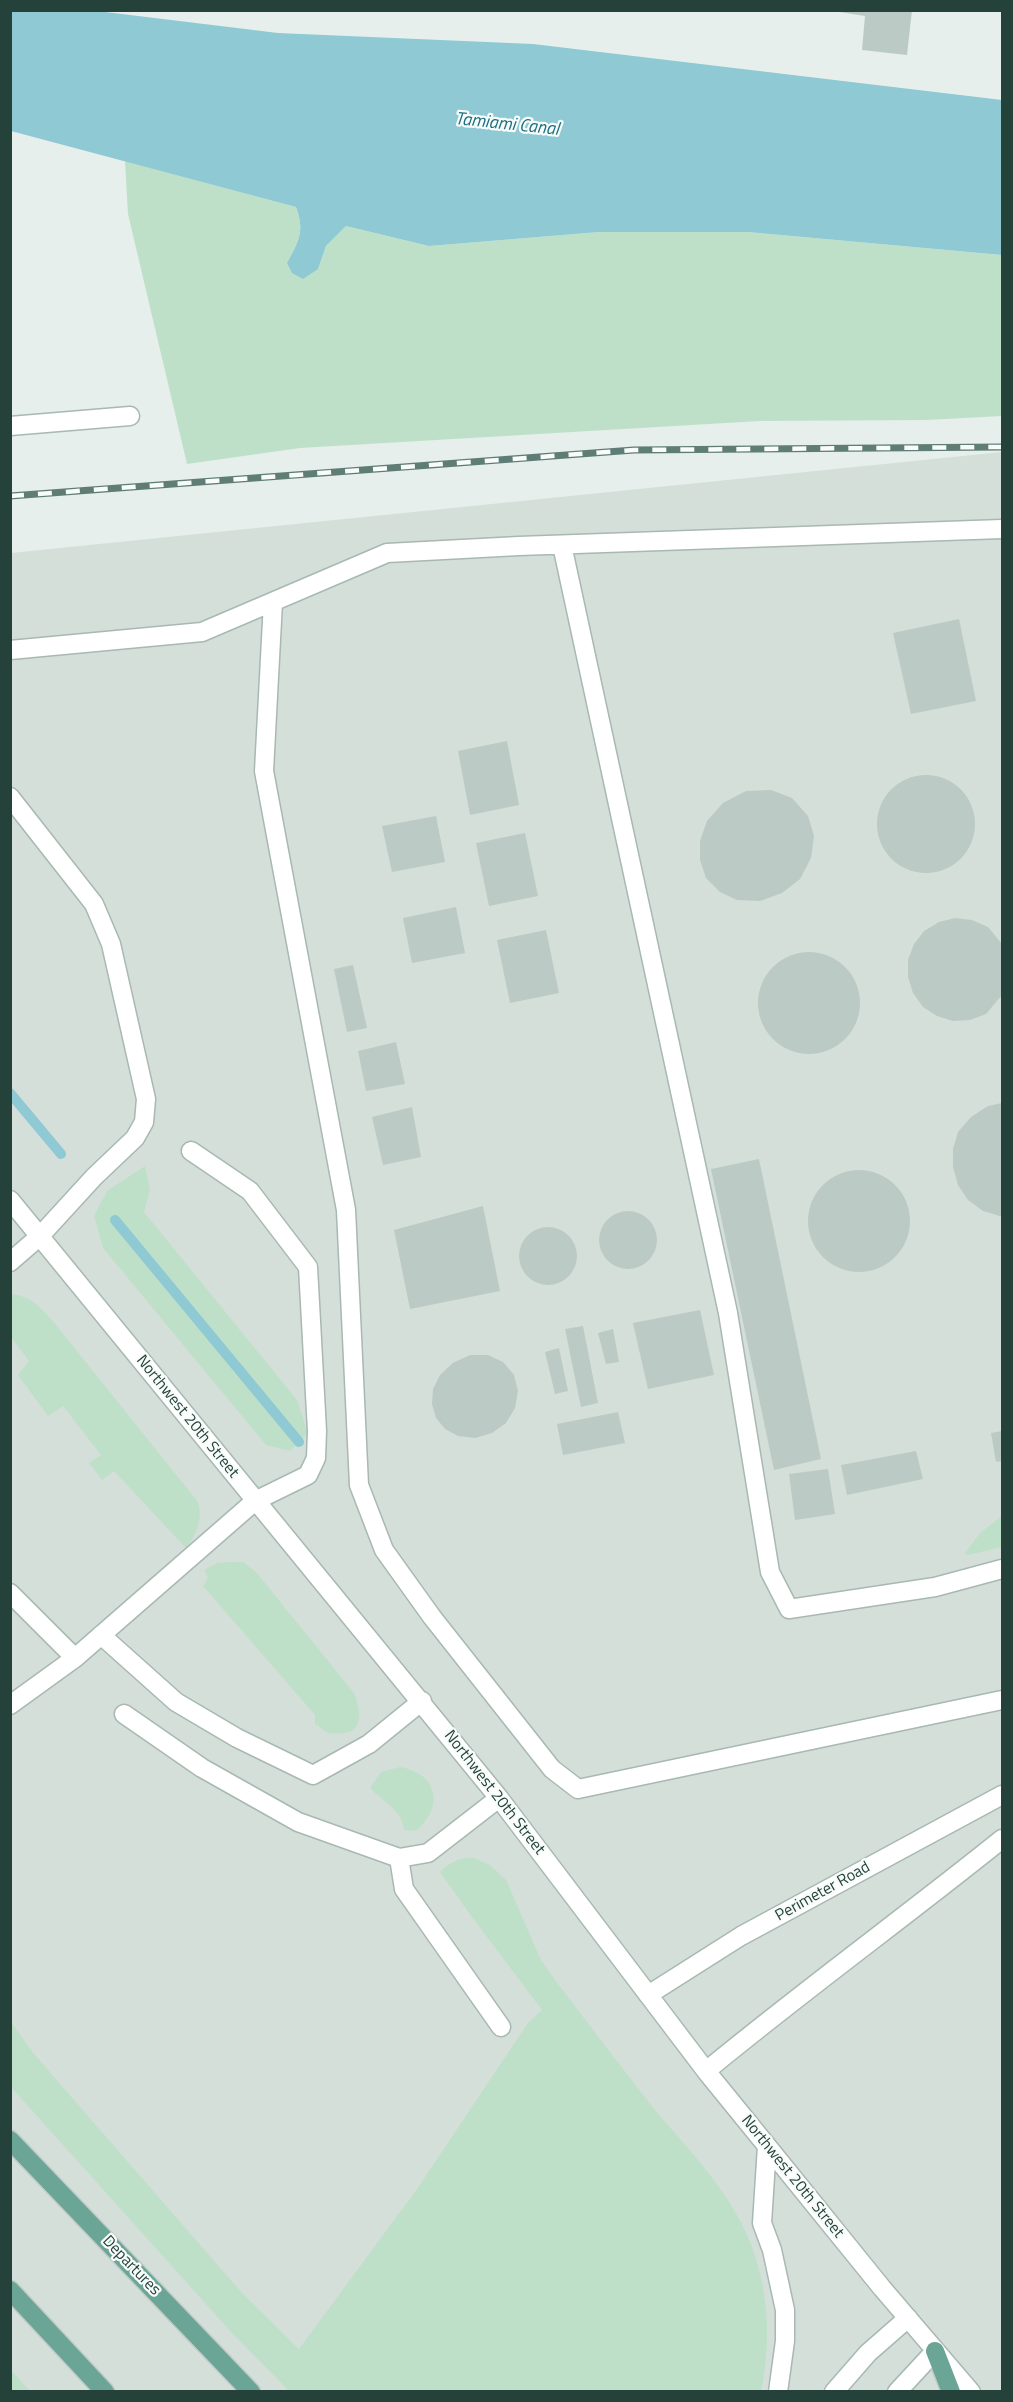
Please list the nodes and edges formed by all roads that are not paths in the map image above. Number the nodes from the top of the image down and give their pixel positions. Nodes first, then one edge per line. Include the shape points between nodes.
1 (130, 416) dead end
2 (10, 426) edge
3 (1002, 529) edge
4 (562, 545) junction
5 (273, 602) junction
6 (10, 650) edge
7 (10, 797) edge
8 (191, 1151) dead end
9 (10, 1200) edge
10 (40, 1236) junction
11 (10, 1262) edge
12 (255, 1501) junction
13 (1002, 1569) edge
14 (10, 1593) edge
15 (101, 1635) junction
16 (75, 1658) junction
17 (1002, 1700) edge
18 (422, 1701) junction
19 (10, 1706) edge
20 (124, 1714) dead end
21 (1002, 1795) edge
22 (499, 1798) junction
23 (1002, 1839) edge
24 (399, 1858) junction
25 (648, 1995) junction
26 (501, 2027) dead end
27 (706, 2071) junction
28 (10, 2140) edge
29 (767, 2146) junction
30 (10, 2290) edge
31 (908, 2318) junction
32 (935, 2351) junction
33 (105, 2391) edge
34 (251, 2391) edge
35 (778, 2391) edge
36 (834, 2391) edge
37 (897, 2391) edge
38 (951, 2391) edge
39 (971, 2391) edge

1 - 2 street
3 - 4 street
4 - 5 street via 387,553
4 - 13 street via 728,1313 770,1572 789,1609 935,1587
5 - 6 street via 202,632
5 - 17 street via 264,771 346,1210 359,1485 384,1550 552,1769 578,1789
7 - 10 street via 94,903 111,944 146,1099 144,1122 135,1138
8 - 12 street via 250,1191 308,1267 316,1458 308,1475
9 - 10 street, Northwest 20th Street
10 - 11 street
10 - 12 street, Northwest 20th Street
12 - 15 street
12 - 18 street, Northwest 20th Street
14 - 16 street
15 - 16 street
15 - 18 street via 176,1702 237,1738 313,1775 369,1744
16 - 19 street
18 - 22 street, Northwest 20th Street
20 - 24 street via 202,1768 298,1822
21 - 25 street, Perimeter Road via 741,1936
22 - 24 street via 428,1853
22 - 25 street, Northwest 20th Street
23 - 27 street
24 - 26 street via 404,1889
25 - 27 street, Northwest 20th Street
27 - 29 street, Northwest 20th Street
28 - 34 main road, Departures
29 - 31 street, Northwest 20th Street
29 - 35 street via 762,2223 775,2260 785,2310 786,2341
30 - 33 main road
31 - 32 street, Northwest 20th Street
31 - 36 street via 868,2353
32 - 37 street
32 - 38 main road
32 - 39 street, Northwest 20th Street

